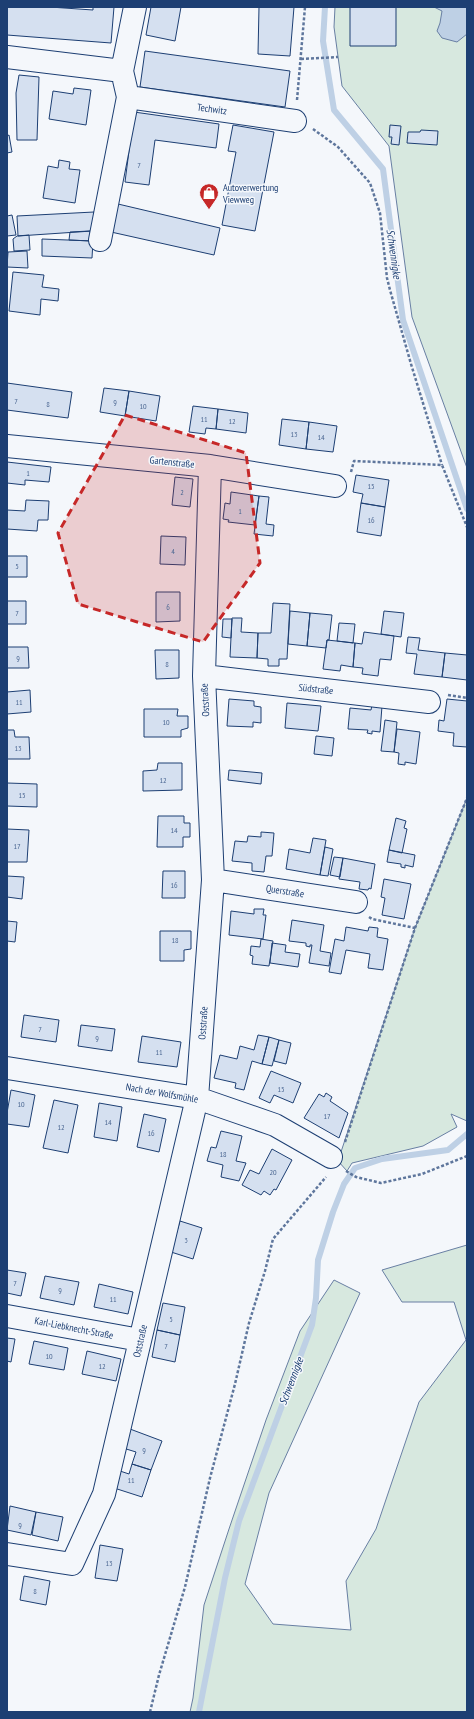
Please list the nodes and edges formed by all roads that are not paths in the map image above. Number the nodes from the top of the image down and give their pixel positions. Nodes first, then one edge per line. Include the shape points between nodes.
1 (135, 7) edge
2 (7, 57) edge
3 (122, 70) junction
4 (128, 97) junction
5 (295, 121) road end
6 (100, 240) dead end
7 (7, 446) edge
8 (210, 466) junction
9 (335, 486) road end
10 (204, 676) junction
11 (429, 702) dead end
12 (213, 880) junction
13 (354, 902) road end
14 (7, 1068) edge
15 (197, 1098) junction
16 (333, 1167) road end
17 (7, 1316) edge
18 (140, 1340) junction
19 (7, 1554) edge

1 - 3 street
2 - 3 street
3 - 4 street
4 - 5 street, Techwitz
4 - 6 street
7 - 8 street, Gartenstraße
8 - 9 street, Gartenstraße
8 - 10 street, Oststraße
10 - 11 street, Südstraße
10 - 12 street, Oststraße
12 - 13 street, Querstraße
12 - 15 street, Oststraße
14 - 15 street, Nach der Wolfsmühle
15 - 16 street, Nach der Wolfsmühle via 275,1125
15 - 18 street, Oststraße
17 - 18 street, Karl-Liebknecht-Straße
18 - 19 street, Oststraße via 104,1494 72,1564

